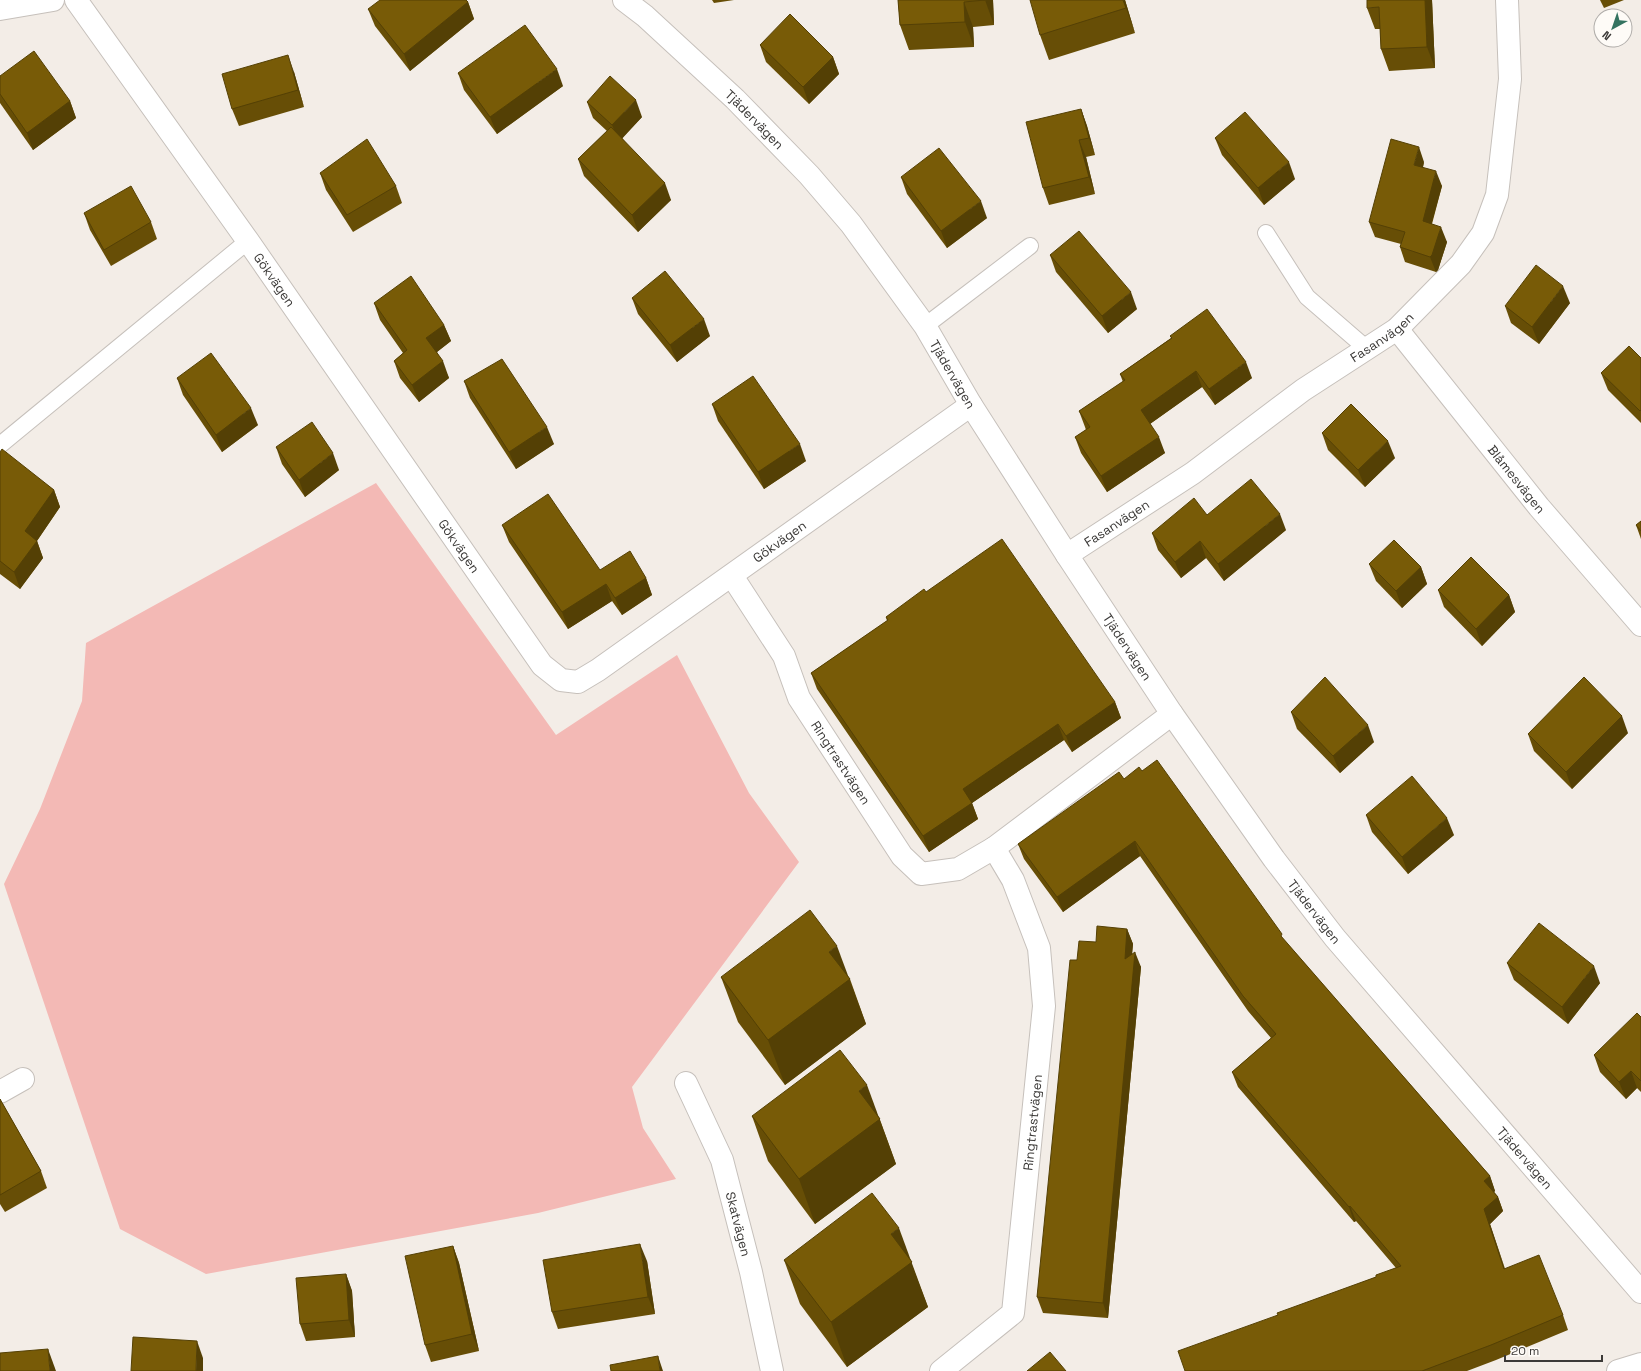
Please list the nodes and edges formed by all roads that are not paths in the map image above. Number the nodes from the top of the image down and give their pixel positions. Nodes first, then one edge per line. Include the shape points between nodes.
1 (53, 0) edge
2 (76, 0) edge
3 (624, 0) edge
4 (1507, 0) edge
5 (0, 9) edge
6 (1266, 233) dead end
7 (248, 241) junction
8 (1030, 246) dead end
9 (925, 326) junction
10 (1397, 329) junction
11 (1367, 349) junction
12 (971, 406) junction
13 (0, 445) edge
14 (1067, 556) junction
15 (732, 576) junction
16 (1641, 625) edge
17 (1172, 714) junction
18 (994, 848) junction
19 (23, 1080) dead end
20 (686, 1083) dead end
21 (0, 1092) edge
22 (1641, 1292) edge
23 (1641, 1364) edge
24 (772, 1371) edge
25 (941, 1371) edge
26 (1618, 1371) edge

1 - 5 street
2 - 7 street, Gökvägen
3 - 9 street, Tjädervägen via 646,16 735,99 809,175 851,224
4 - 10 street, Fasanvägen via 1510,79 1496,195 1483,233 1461,264
6 - 11 lane via 1307,297
7 - 13 lane
7 - 15 street, Gökvägen via 542,665 561,680 578,682 598,670
8 - 9 lane
9 - 12 street, Tjädervägen
10 - 11 street, Fasanvägen
10 - 16 street, Blåmesvägen via 1539,507
11 - 14 street, Fasanvägen via 1304,390 1193,473
12 - 14 street, Tjädervägen
12 - 15 street, Gökvägen
14 - 17 street, Tjädervägen
15 - 18 street, Ringtrastvägen via 784,656 799,698 902,856 921,874 958,870
17 - 18 street, Ringtrastvägen
17 - 22 street, Tjädervägen via 1274,859 1335,938
18 - 25 street, Ringtrastvägen via 1013,880 1039,948 1044,1006 1013,1313
19 - 21 street
20 - 24 street, Skatvägen via 722,1160 751,1272
23 - 26 street

